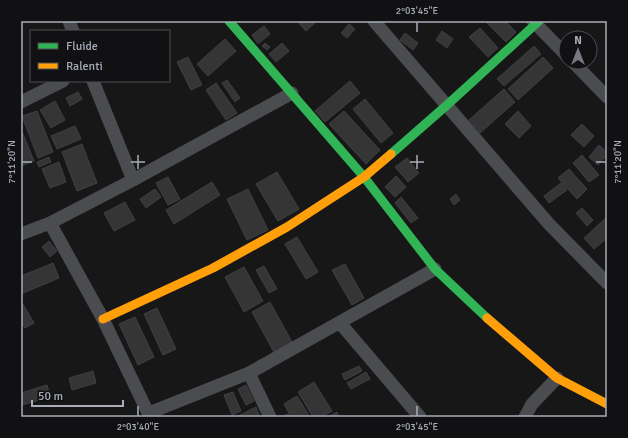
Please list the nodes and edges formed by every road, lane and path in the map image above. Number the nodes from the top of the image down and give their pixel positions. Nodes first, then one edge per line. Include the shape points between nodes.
1 (229, 21) edge
2 (374, 21) edge
3 (536, 22) edge
4 (558, 46) edge
5 (581, 70) edge
6 (62, 82) edge
7 (93, 82) edge
8 (292, 93) junction
9 (607, 97) edge
10 (21, 102) edge
11 (447, 105) junction
12 (364, 177) junction
13 (133, 180) junction
14 (50, 223) junction
15 (21, 234) edge
16 (435, 269) junction
17 (607, 283) edge
18 (103, 319) junction
19 (340, 323) junction
20 (249, 373) junction
21 (557, 378) junction
22 (607, 404) edge
23 (149, 415) edge
24 (270, 417) edge
25 (420, 417) edge
26 (525, 417) edge

1 - 8 street
2 - 11 street
3 - 4 street
3 - 11 street
5 - 9 street
6 - 10 street
7 - 13 street
8 - 12 street
8 - 13 street
11 - 12 street
11 - 17 street via 549,224
12 - 16 street
12 - 18 street via 287,227 213,268
13 - 14 street
14 - 15 street
14 - 18 street
16 - 19 street
16 - 21 street via 494,325
18 - 23 street
19 - 20 street
19 - 25 street
20 - 23 street
20 - 24 street
21 - 22 street
21 - 26 street via 532,404

